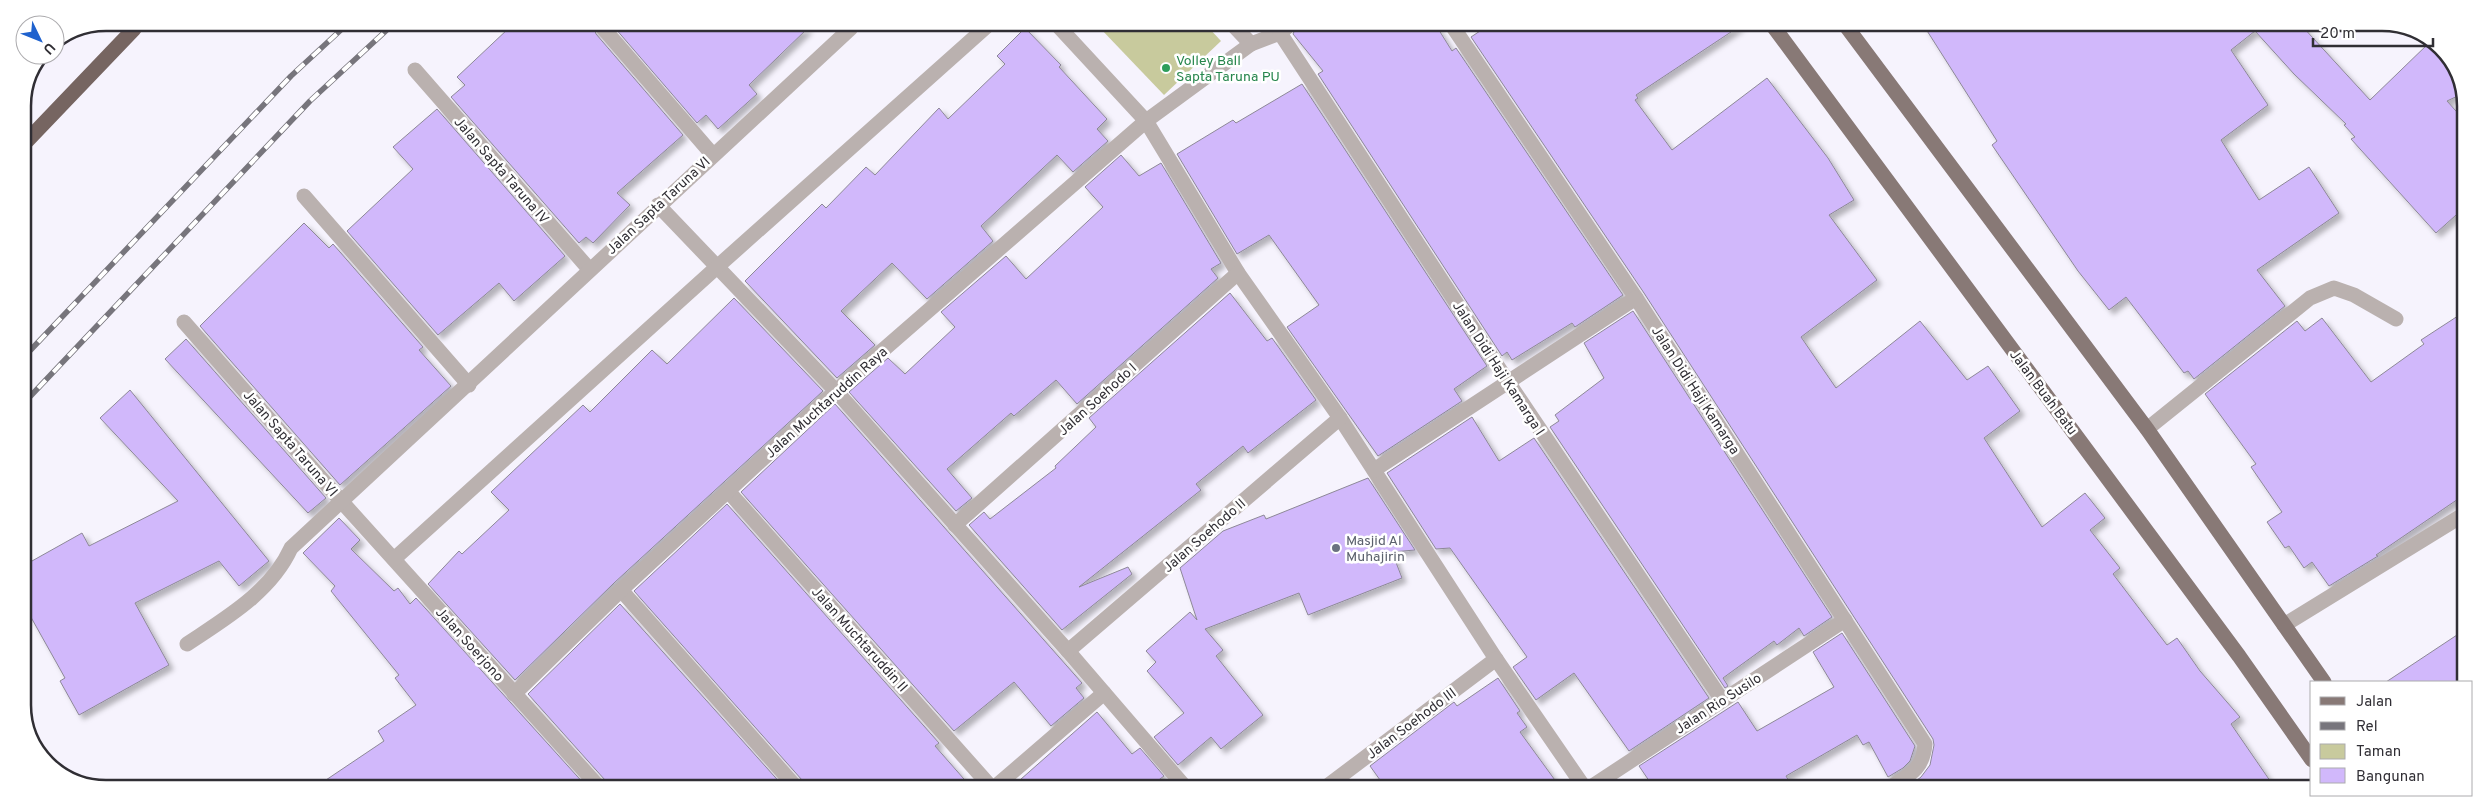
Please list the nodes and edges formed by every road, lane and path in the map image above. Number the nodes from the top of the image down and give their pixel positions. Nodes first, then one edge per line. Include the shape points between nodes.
1 (132, 31) edge
2 (606, 31) edge
3 (983, 31) edge
4 (1063, 31) edge
5 (1240, 31) edge
6 (1281, 31) edge
7 (1284, 31) edge
8 (1457, 31) edge
9 (1777, 31) edge
10 (1850, 31) edge
11 (834, 33) edge
12 (1251, 44) junction
13 (415, 70) dead end
14 (1146, 121) junction
15 (31, 136) edge
16 (712, 154) junction
17 (304, 196) dead end
18 (658, 205) junction
19 (717, 267) junction
20 (589, 269) junction
21 (1238, 273) junction
22 (1636, 298) junction
23 (2396, 319) dead end
24 (184, 322) dead end
25 (1508, 382) junction
26 (469, 385) junction
27 (836, 391) junction
28 (1340, 418) junction
29 (2147, 429) junction
30 (1374, 470) junction
31 (728, 491) junction
32 (342, 502) junction
33 (2457, 519) edge
34 (955, 524) junction
35 (394, 559) junction
36 (621, 590) junction
37 (1845, 620) junction
38 (2284, 626) junction
39 (187, 644) dead end
40 (1068, 652) junction
41 (1496, 659) junction
42 (2323, 681) edge
43 (514, 694) junction
44 (1104, 694) junction
45 (1722, 700) junction
46 (2310, 757) edge
47 (593, 780) edge
48 (791, 780) edge
49 (985, 780) edge
50 (1003, 780) edge
51 (1179, 780) edge
52 (1335, 780) edge
53 (1579, 780) edge
54 (1603, 780) edge
55 (1901, 780) edge

1 - 15 highway
2 - 16 street
3 - 19 street
4 - 14 street
5 - 12 street
6 - 12 street
7 - 25 street, Jalan Didi Haji Kamarga I
8 - 22 street, Jalan Didi Haji Kamarga
9 - 46 main road, Jalan Buah Batu
10 - 29 main road
11 - 16 street, Jalan Sapta Taruna VI
12 - 14 street, Jalan Muchtaruddin Raya
13 - 20 street, Jalan Sapta Taruna IV
14 - 21 street
14 - 27 street, Jalan Muchtaruddin Raya
16 - 18 street, Jalan Sapta Taruna VI
17 - 26 street
18 - 19 street
18 - 20 street, Jalan Sapta Taruna VI
19 - 27 street
19 - 35 street
20 - 26 street, Jalan Sapta Taruna VI
21 - 28 street
21 - 34 street, Jalan Soehodo I
22 - 25 street
22 - 37 street, Jalan Didi Haji Kamarga
23 - 29 street via 2354,294 2334,288 2310,298
24 - 32 street, Jalan Sapta Taruna VI
25 - 30 street
25 - 45 street, Jalan Didi Haji Kamarga I
26 - 32 street, Jalan Sapta Taruna VI
27 - 31 street, Jalan Muchtaruddin Raya
27 - 34 street
28 - 30 street
28 - 40 street, Jalan Soehodo II
29 - 38 main road
30 - 41 street
31 - 36 street, Jalan Muchtaruddin Raya
31 - 49 street, Jalan Muchtaruddin II
32 - 35 street, Jalan Soerjono
32 - 39 street via 291,548 284,563 247,604
33 - 38 street
34 - 40 street
35 - 43 street, Jalan Soerjono
36 - 43 street, Jalan Muchtaruddin Raya
36 - 48 street
37 - 45 street, Jalan Rio Susilo
37 - 55 street, Jalan Didi Haji Kamarga via 1925,744 1924,759
38 - 42 main road
40 - 44 street
41 - 52 street, Jalan Soehodo III
41 - 53 street
43 - 47 street, Jalan Soerjono
44 - 50 street
44 - 51 street
45 - 54 street, Jalan Rio Susilo

